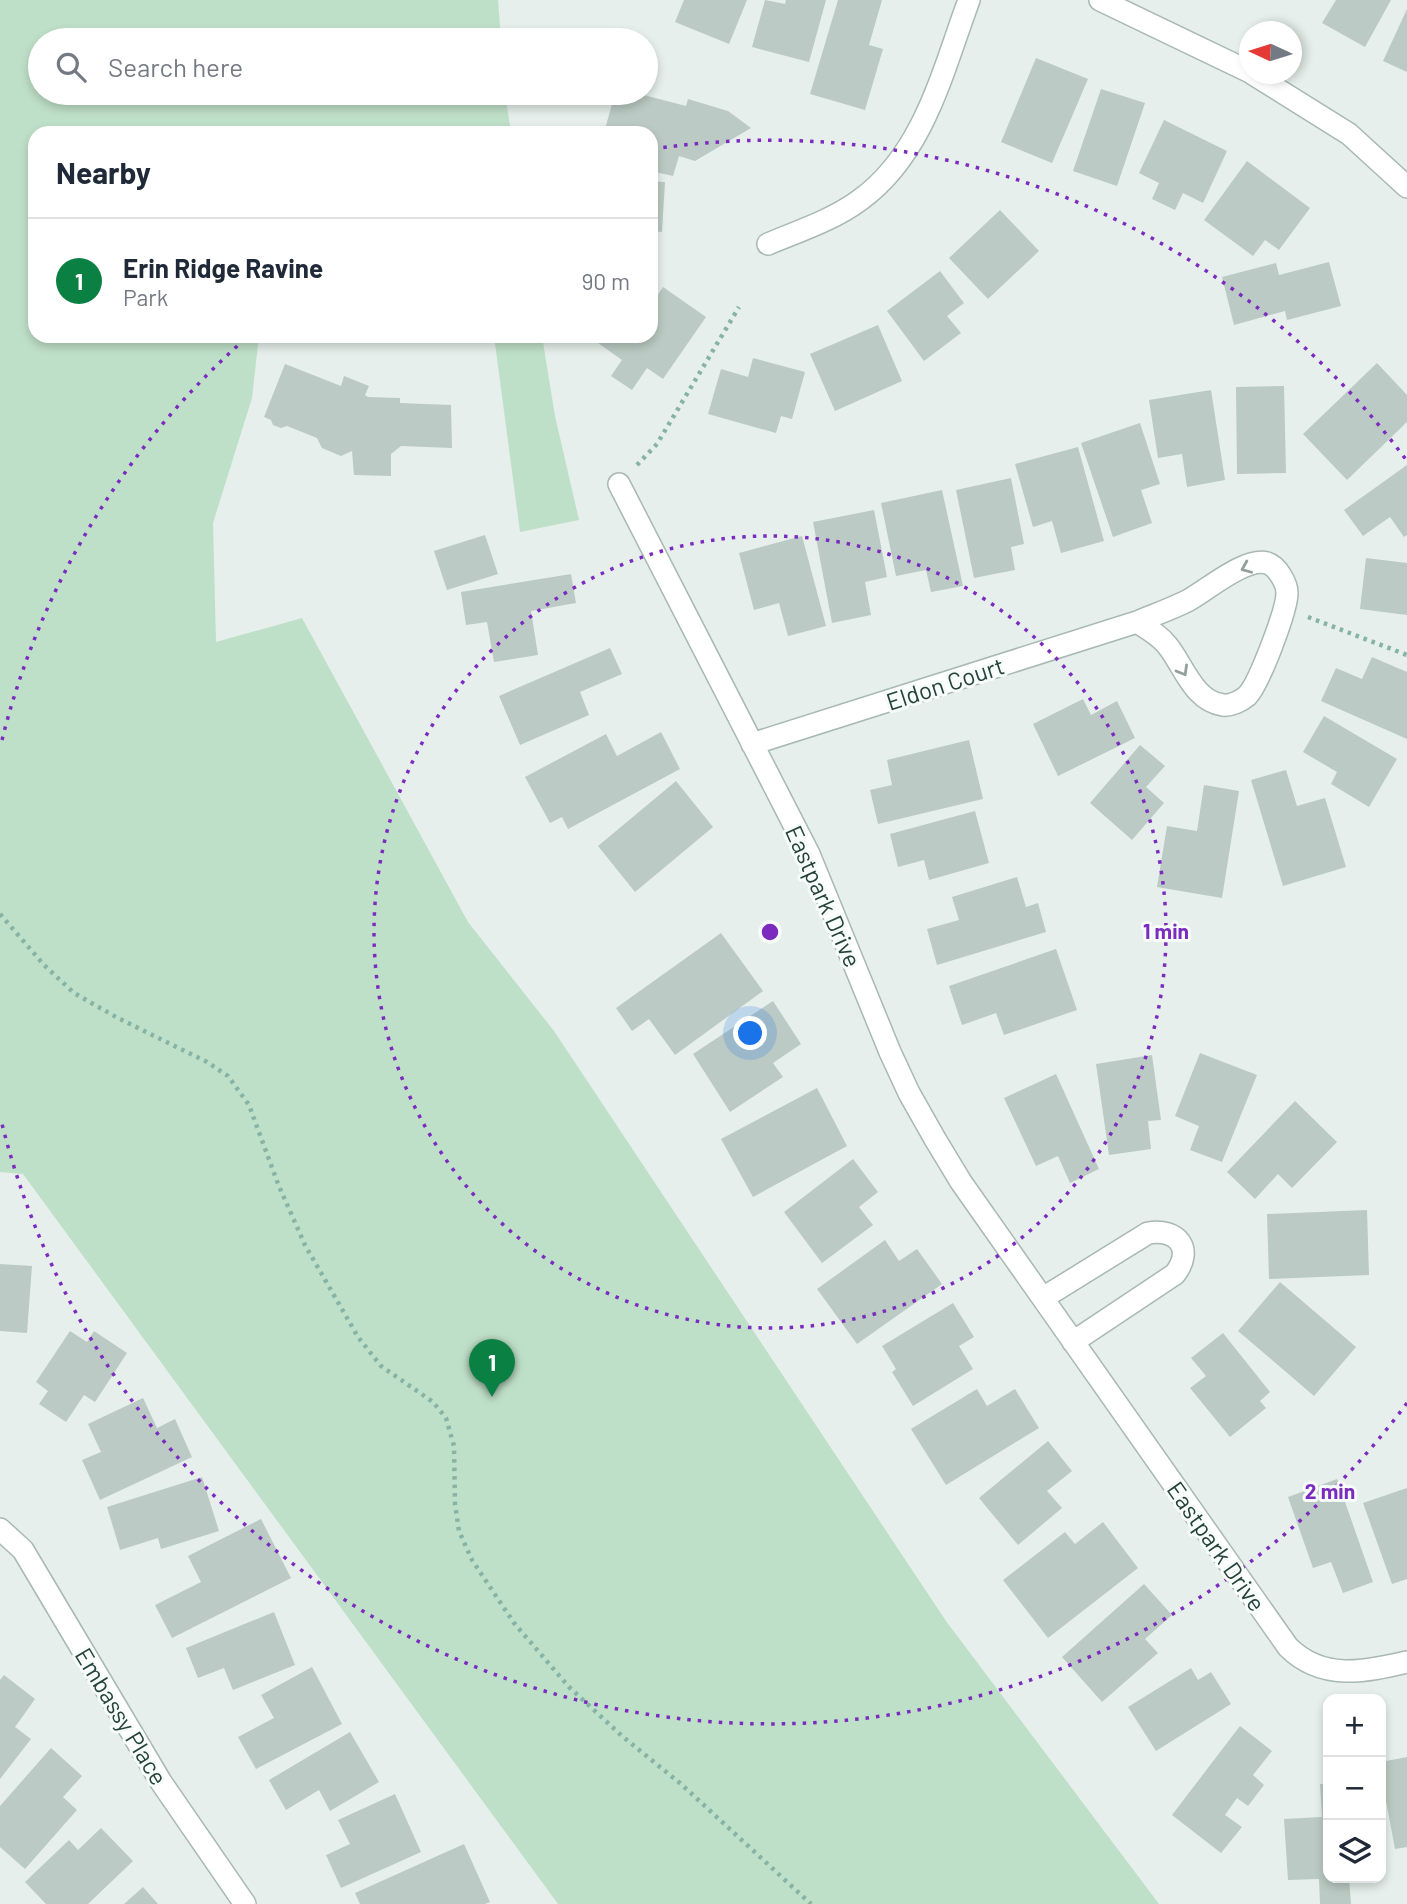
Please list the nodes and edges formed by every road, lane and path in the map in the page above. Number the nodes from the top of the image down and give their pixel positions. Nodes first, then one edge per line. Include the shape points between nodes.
1 (969, 0) edge
2 (1100, 0) edge
3 (1239, 67) edge
4 (1269, 84) edge
5 (1407, 187) edge
6 (768, 244) dead end
7 (739, 307) dead end
8 (619, 484) joint
9 (1284, 608) junction
10 (1138, 622) junction
11 (1407, 655) edge
12 (752, 744) junction
13 (0, 914) edge
14 (1043, 1298) junction
15 (1073, 1342) junction
16 (0, 1529) edge
17 (1407, 1662) edge
18 (245, 1904) edge
19 (811, 1904) edge

1 - 6 street via 930,107 891,172 843,212
2 - 3 street
4 - 5 street via 1349,134
7 - 8 path via 657,444
8 - 12 street, Eastpark Drive
9 -> 10 street, Eldon Court via 1284,581 1268,563 1256,563
10 -> 9 street, Eldon Court via 1162,639 1186,679 1222,705 1245,698 1256,684
9 - 11 path
10 - 12 street, Eldon Court
12 - 14 street, Eastpark Drive via 809,854 909,1093 961,1182
13 - 19 path via 74,993 228,1076 249,1104 305,1245 358,1337 381,1366 433,1402 446,1418 454,1446 459,1531 472,1560 514,1623 569,1687
14 - 15 street, Eastpark Drive
14 - 15 street via 1148,1233 1165,1231 1180,1241 1183,1260 1175,1274
15 - 17 street, Eastpark Drive via 1297,1656 1338,1671
16 - 18 street, Embassy Place via 23,1550 161,1782

